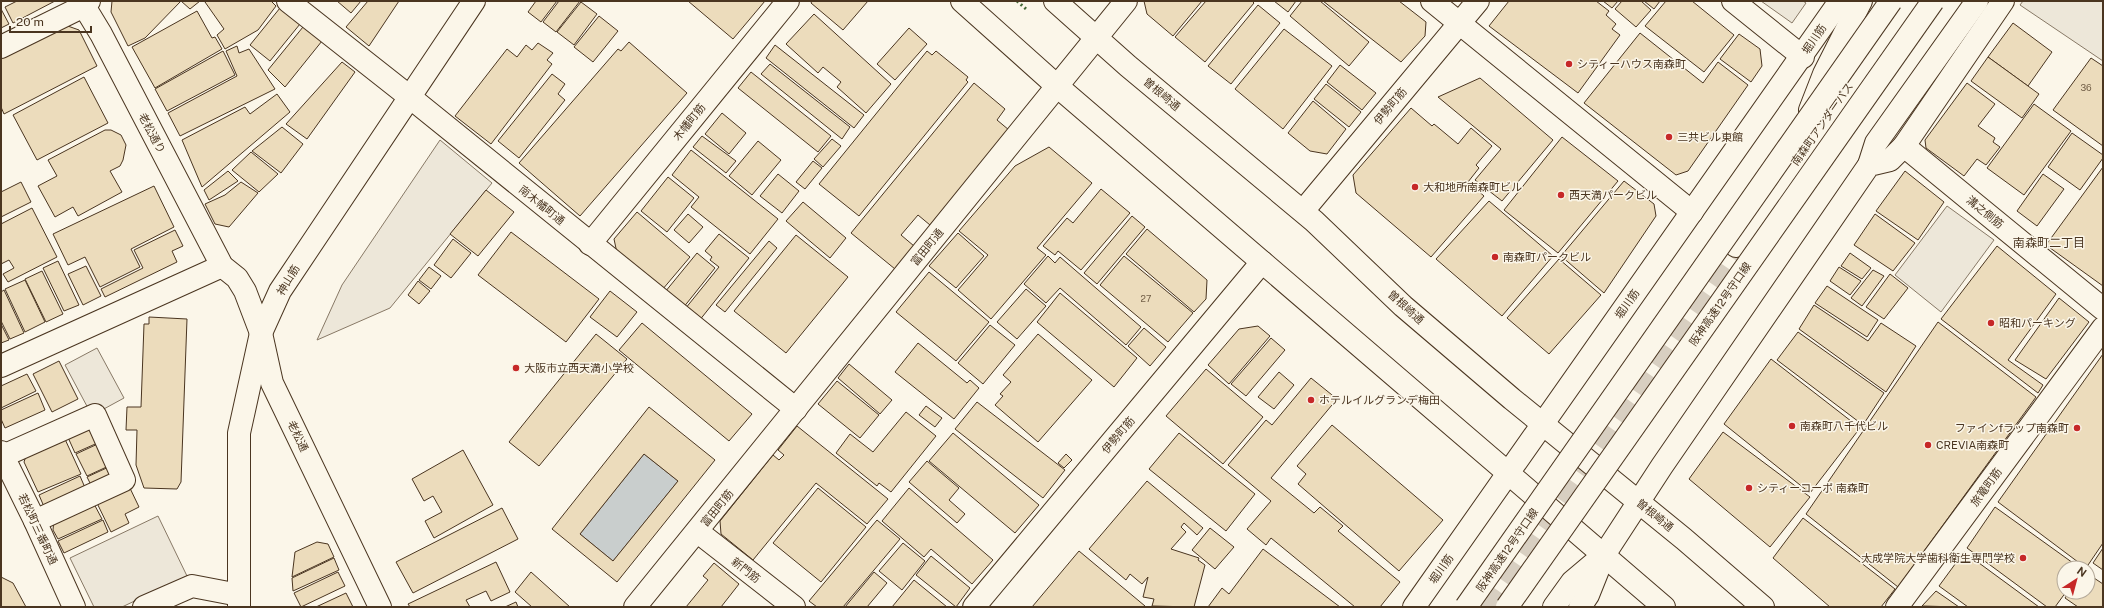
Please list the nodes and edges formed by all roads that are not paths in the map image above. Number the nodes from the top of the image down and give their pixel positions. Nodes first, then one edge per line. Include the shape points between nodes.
1 (288, 1) edge
2 (474, 1) edge
3 (788, 1) edge
4 (962, 1) edge
5 (1055, 1) edge
6 (1126, 1) edge
7 (1432, 1) edge
8 (1478, 1) edge
9 (1733, 1) edge
10 (1840, 1) edge
11 (1861, 1) edge
12 (1891, 1) edge
13 (1907, 1) edge
14 (1933, 1) edge
15 (1977, 1) edge
16 (2003, 1) edge
17 (84, 3) edge
18 (1460, 23) junction
19 (1097, 37) junction
20 (1, 47) edge
21 (1802, 57) junction
22 (1057, 86) junction
23 (411, 98) junction
24 (1805, 124) junction
25 (1904, 146) junction
26 (1869, 165) junction
27 (1302, 211) junction
28 (1692, 212) junction
29 (590, 244) junction
30 (1736, 246) tunnel mouth
31 (1262, 262) junction
32 (222, 266) junction
33 (2103, 309) edge
34 (2103, 328) edge
35 (261, 333) junction
36 (1, 366) edge
37 (796, 409) junction
38 (1543, 424) junction
39 (2, 454) edge
40 (1508, 472) junction
41 (1638, 502) junction
42 (35, 521) junction
43 (698, 532) junction
44 (1604, 555) junction
45 (239, 601) edge
46 (74, 607) edge
47 (144, 607) edge
48 (380, 607) edge
49 (636, 607) edge
50 (794, 607) edge
51 (974, 607) edge
52 (1414, 607) edge
53 (1466, 607) edge
54 (1507, 607) edge
55 (1554, 607) edge
56 (1580, 607) edge
57 (1664, 607) edge
58 (1763, 607) edge
59 (1897, 607) edge

1 - 23 main road, 南木幡町通
2 - 23 main road, 神山筋
3 - 29 main road, 木幡町筋
4 - 22 main road
5 - 19 main road, 曽根崎通
6 - 19 main road
7 - 18 main road
8 - 18 main road, 伊勢町筋
9 - 21 main road
10 - 21 main road, 堀川筋
11 - 24 main road, bridge via 1824,74
12 - 24 main road, 阪神高速12号守口線, bridge
13 - 30 main road, 南森町アンダーパス
14 - 54 main road, 阪神高速12号守口線, bridge
15 - 26 main road via 1876,143
16 - 25 main road
17 - 20 main road
17 - 32 main road, 老松通り
18 - 27 main road, 伊勢町筋
18 - 28 main road
19 - 22 main road, 富田町通
19 - 27 main road, 曽根崎通
21 - 28 main road, 堀川筋
22 - 31 main road
22 - 37 main road, 富田町通
23 - 29 main road, 南木幡町通
23 - 35 main road, 神山筋 via 280,291
24 - 53 main road, 阪神高速12号守口線, bridge
25 - 26 main road via 1890,160
25 - 33 main road, 溝之側筋
26 - 41 main road
27 - 38 main road, 曽根崎通 via 1403,306
28 - 38 main road, 堀川筋
29 - 37 main road, 南木幡町通
31 - 40 main road
31 - 51 main road, 伊勢町筋
32 - 35 main road, 老松通 via 237,278 245,291
32 - 36 main road
34 - 59 main road, 旅篭町筋
35 - 45 main road, 神山筋 via 239,433
35 - 48 main road, 老松通 via 272,382
37 - 43 main road, 富田町筋
38 - 40 main road, 堀川筋
38 - 41 main road, 曽根崎通
39 - 42 main road, 若松町三番町通
39 - 42 main road via 95,415 124,480
40 - 44 main road
40 - 52 main road, 堀川筋
41 - 44 main road
41 - 58 main road, 曽根崎通
42 - 46 main road, 若松町三番町通
43 - 49 main road, 富田町筋
43 - 50 main road, 新門筋
44 - 55 main road via 1572,582
44 - 56 main road via 1588,595
44 - 57 main road
45 - 47 main road via 192,586

